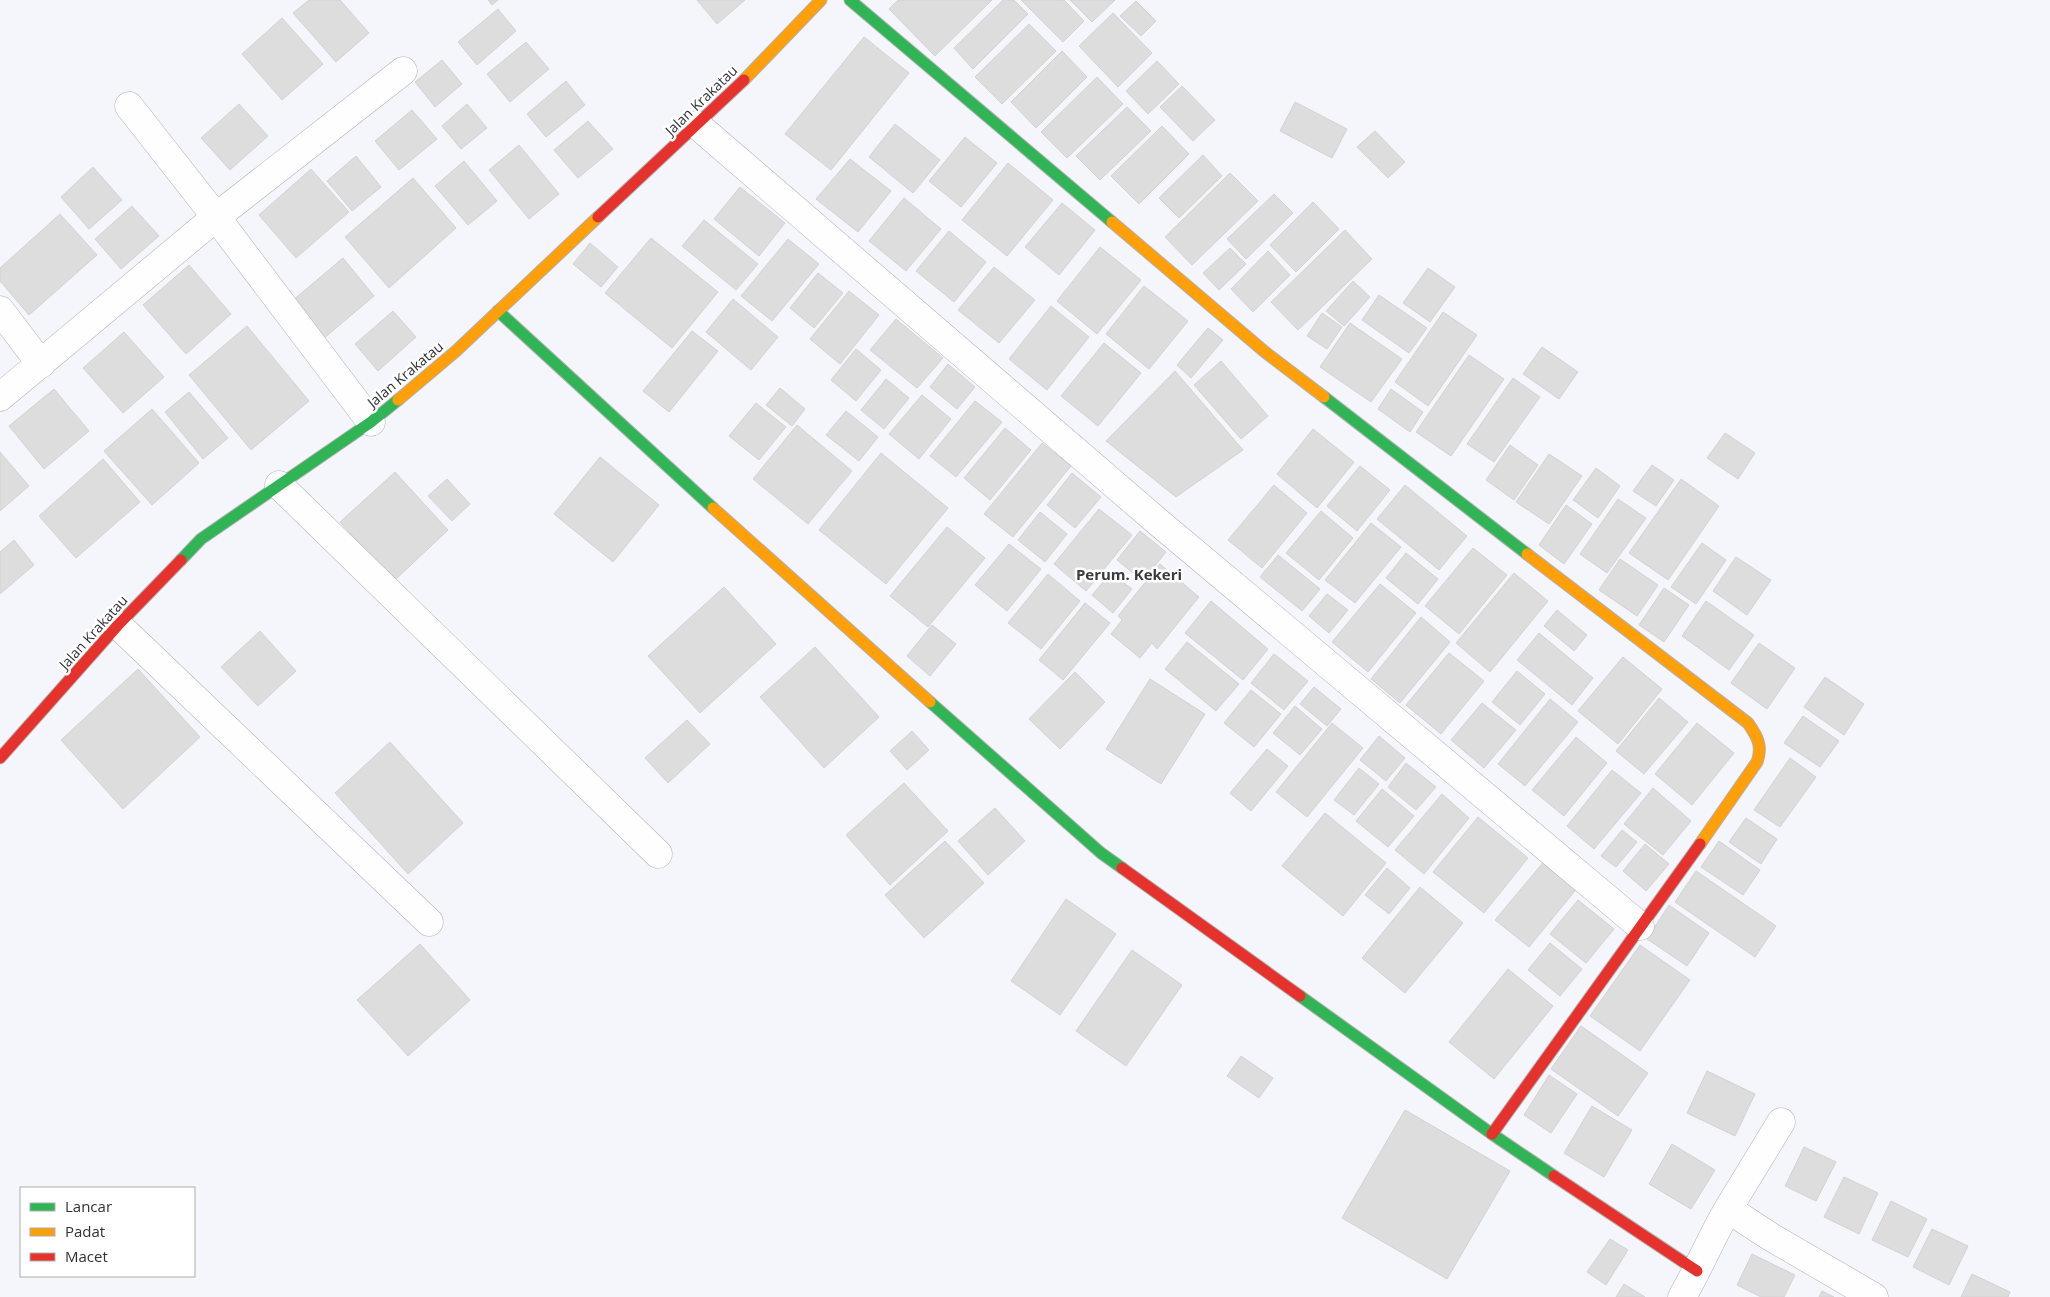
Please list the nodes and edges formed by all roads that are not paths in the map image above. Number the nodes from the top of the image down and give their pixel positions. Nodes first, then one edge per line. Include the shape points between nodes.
1 (821, 0) edge
2 (850, 0) edge
3 (403, 71) dead end
4 (128, 106) dead end
5 (697, 125) junction
6 (216, 217) junction
7 (0, 310) edge
8 (498, 312) junction
9 (41, 364) junction
10 (0, 397) edge
11 (371, 422) junction
12 (278, 485) junction
13 (118, 625) junction
14 (0, 758) edge
15 (658, 854) dead end
16 (429, 922) dead end
17 (1640, 926) junction
18 (1781, 1122) dead end
19 (1492, 1134) junction
20 (1728, 1209) junction
21 (1697, 1271) junction
22 (1682, 1297) edge
23 (1874, 1297) edge

1 - 5 street, Jalan Krakatau
2 - 17 street via 1265,352 1748,722 1759,736 1761,755
3 - 6 street
4 - 6 street
5 - 8 street, Jalan Krakatau
5 - 17 street via 1158,522
6 - 9 street
6 - 11 street
7 - 9 street
8 - 11 street, Jalan Krakatau
8 - 19 street via 1101,853
9 - 10 street
11 - 12 street, Jalan Krakatau
12 - 13 street, Jalan Krakatau via 201,539
12 - 15 street
13 - 14 street, Jalan Krakatau
13 - 16 street
17 - 19 street
18 - 20 street
19 - 21 street
20 - 21 street
20 - 23 street
21 - 22 street

